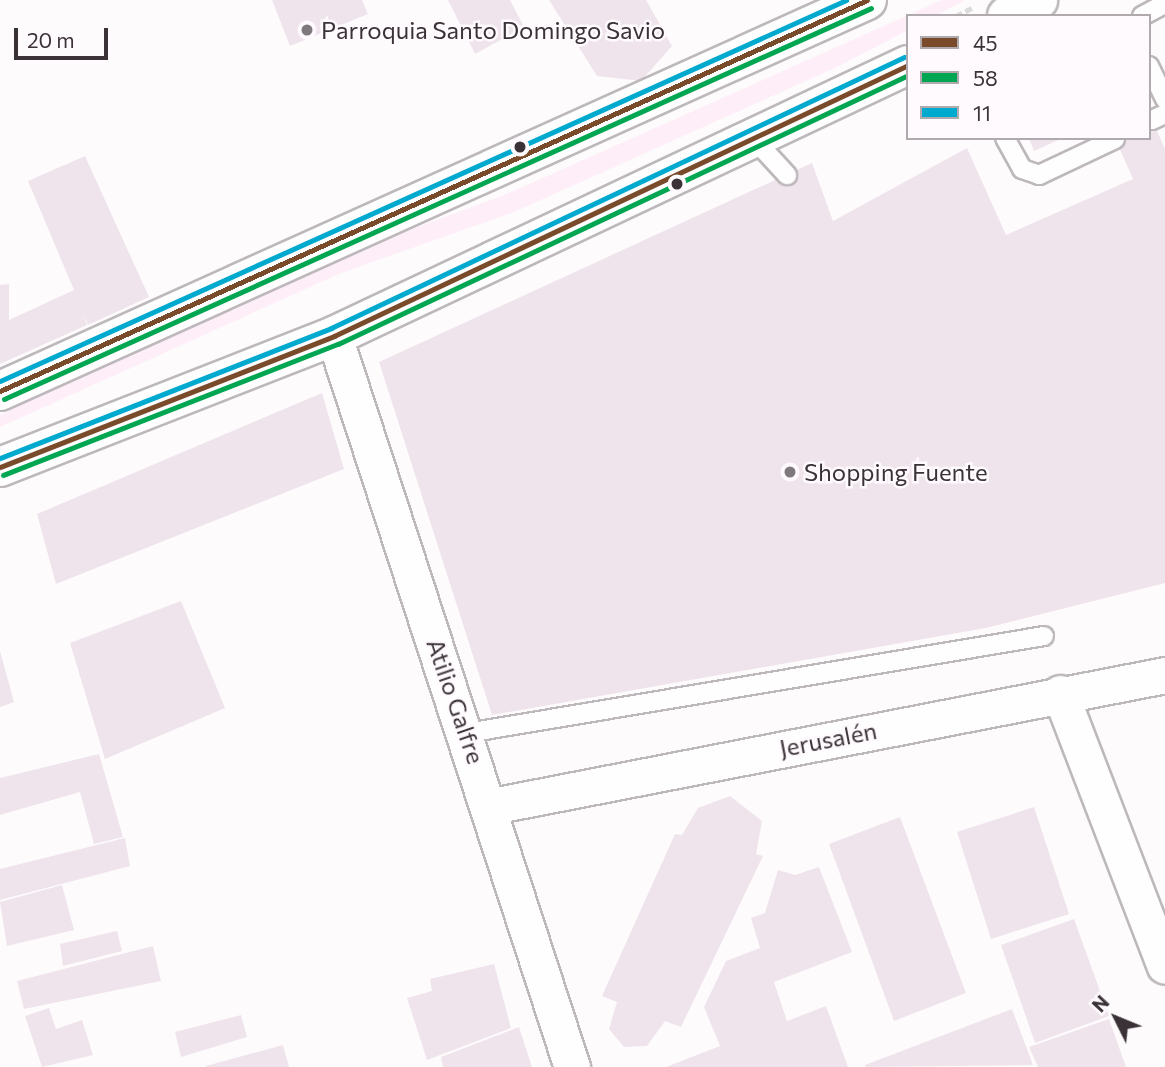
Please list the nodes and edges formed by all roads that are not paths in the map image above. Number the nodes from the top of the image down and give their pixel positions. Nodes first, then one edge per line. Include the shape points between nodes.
1 (867, 0) edge
2 (1038, 0) edge
3 (1165, 4) edge
4 (1011, 14) edge
5 (1146, 14) edge
6 (906, 68) edge
7 (1151, 70) edge
8 (1165, 99) edge
9 (752, 137) junction
10 (1006, 140) edge
11 (1113, 140) edge
12 (787, 175) dead end
13 (334, 337) junction
14 (0, 391) edge
15 (0, 467) edge
16 (1044, 636) dead end
17 (1165, 675) edge
18 (1060, 693) junction
19 (467, 733) junction
20 (492, 806) junction
21 (1165, 966) edge
22 (572, 1067) edge

1 - 14 highway
2 - 4 highway
3 - 5 lane
6 - 9 highway
7 - 8 lane
9 - 12 lane
9 - 13 highway
10 - 11 lane via 1022,169 1039,175
13 - 15 highway
13 - 19 street, Atilio Galfre
16 - 19 lane
17 - 18 street, Jerusalén
18 - 20 street, Jerusalén
18 - 21 street
19 - 20 street, Atilio Galfre
20 - 22 street, Atilio Galfre

